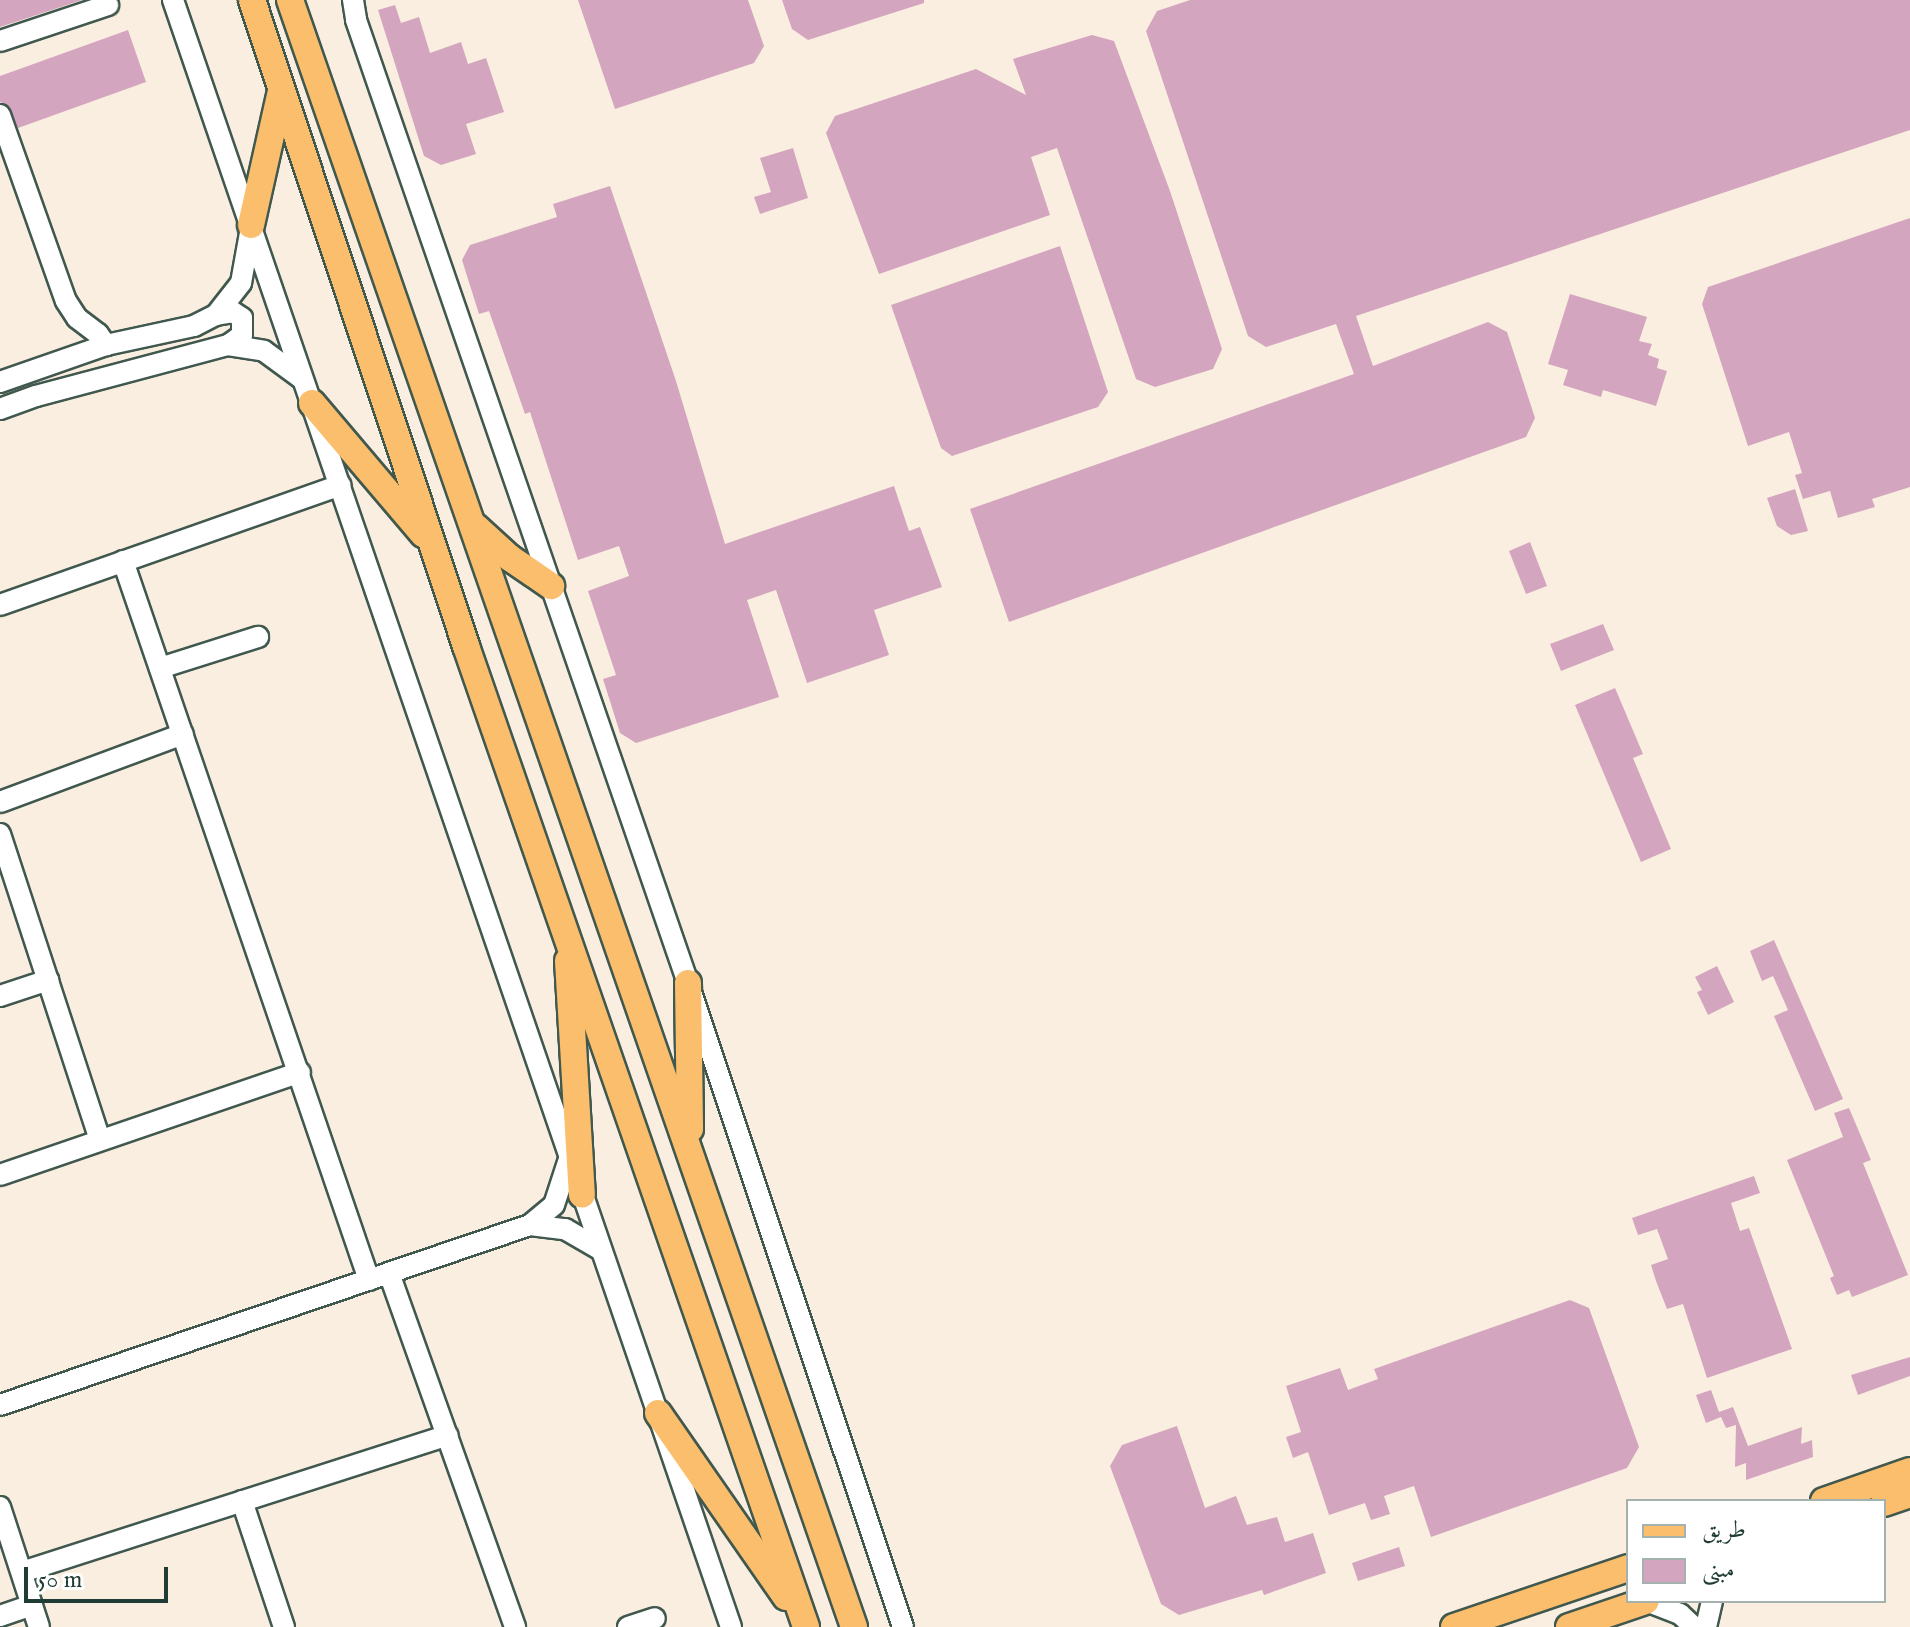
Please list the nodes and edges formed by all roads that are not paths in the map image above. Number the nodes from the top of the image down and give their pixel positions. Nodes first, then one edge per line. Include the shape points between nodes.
1 (173, 0) edge
2 (252, 0) edge
3 (290, 0) edge
4 (353, 0) edge
5 (108, 5) dead end
6 (0, 41) edge
7 (281, 91) junction
8 (0, 115) edge
9 (251, 225) junction
10 (216, 315) junction
11 (106, 345) junction
12 (228, 345) junction
13 (0, 382) edge
14 (308, 392) junction
15 (0, 409) edge
16 (340, 485) junction
17 (473, 524) junction
18 (432, 545) junction
19 (123, 561) junction
20 (551, 586) junction
21 (0, 605) edge
22 (258, 637) dead end
23 (160, 668) junction
24 (183, 734) junction
25 (0, 802) edge
26 (0, 834) edge
27 (565, 926) junction
28 (48, 980) junction
29 (688, 983) junction
30 (0, 996) edge
31 (300, 1072) junction
32 (100, 1140) junction
33 (691, 1152) junction
34 (570, 1158) junction
35 (0, 1175) edge
36 (582, 1195) junction
37 (530, 1225) junction
38 (601, 1250) junction
39 (389, 1273) junction
40 (369, 1280) junction
41 (0, 1405) edge
42 (658, 1413) junction
43 (448, 1435) junction
44 (1910, 1471) edge
45 (1910, 1494) edge
46 (1830, 1499) edge
47 (242, 1501) junction
48 (1886, 1502) edge
49 (0, 1507) edge
50 (1910, 1512) edge
51 (1886, 1520) edge
52 (1626, 1569) edge
53 (22, 1572) junction
54 (1640, 1603) edge
55 (1652, 1603) edge
56 (1712, 1603) edge
57 (32, 1605) junction
58 (0, 1616) edge
59 (655, 1618) dead end
60 (806, 1626) edge
61 (39, 1627) edge
62 (284, 1627) edge
63 (515, 1627) edge
64 (628, 1627) edge
65 (731, 1627) edge
66 (854, 1627) edge
67 (903, 1627) edge
68 (1454, 1627) edge
69 (1569, 1627) edge
70 (1694, 1627) edge
71 (1706, 1627) edge

1 - 9 street
2 - 7 main road
3 - 17 main road
4 - 20 street
5 - 6 street
7 - 9 main road
7 - 18 main road
8 - 11 street via 66,301
9 - 10 street via 241,283
9 - 14 street
10 - 11 street via 194,326
10 - 12 street via 233,312 242,318 242,335
11 - 13 street
12 - 14 street via 275,356
12 - 15 street
14 - 16 street
14 - 18 main road
16 - 19 street
16 - 34 street
17 - 20 main road
17 - 33 main road
18 - 27 main road
19 - 21 street
19 - 23 street
20 - 29 street
22 - 23 street
23 - 24 street
24 - 25 street
24 - 31 street
26 - 28 street
27 - 36 main road
27 - 60 main road
28 - 30 street
28 - 32 street
29 - 33 main road
29 - 67 street
31 - 32 street
31 - 40 street
32 - 35 street
33 - 66 main road
34 - 36 street
34 - 37 street via 554,1205
36 - 38 street
37 - 38 street via 565,1229
37 - 39 street
38 - 42 street
39 - 40 street
39 - 43 street
40 - 41 street
42 - 60 main road
42 - 65 street
43 - 47 street
43 - 63 street
44 - 46 main road
45 - 48 main road
47 - 53 street
47 - 62 street
49 - 53 street
50 - 51 main road
52 - 68 main road
53 - 57 street
54 - 69 main road
55 - 70 street
56 - 71 street
57 - 58 street
57 - 61 street
59 - 64 street

